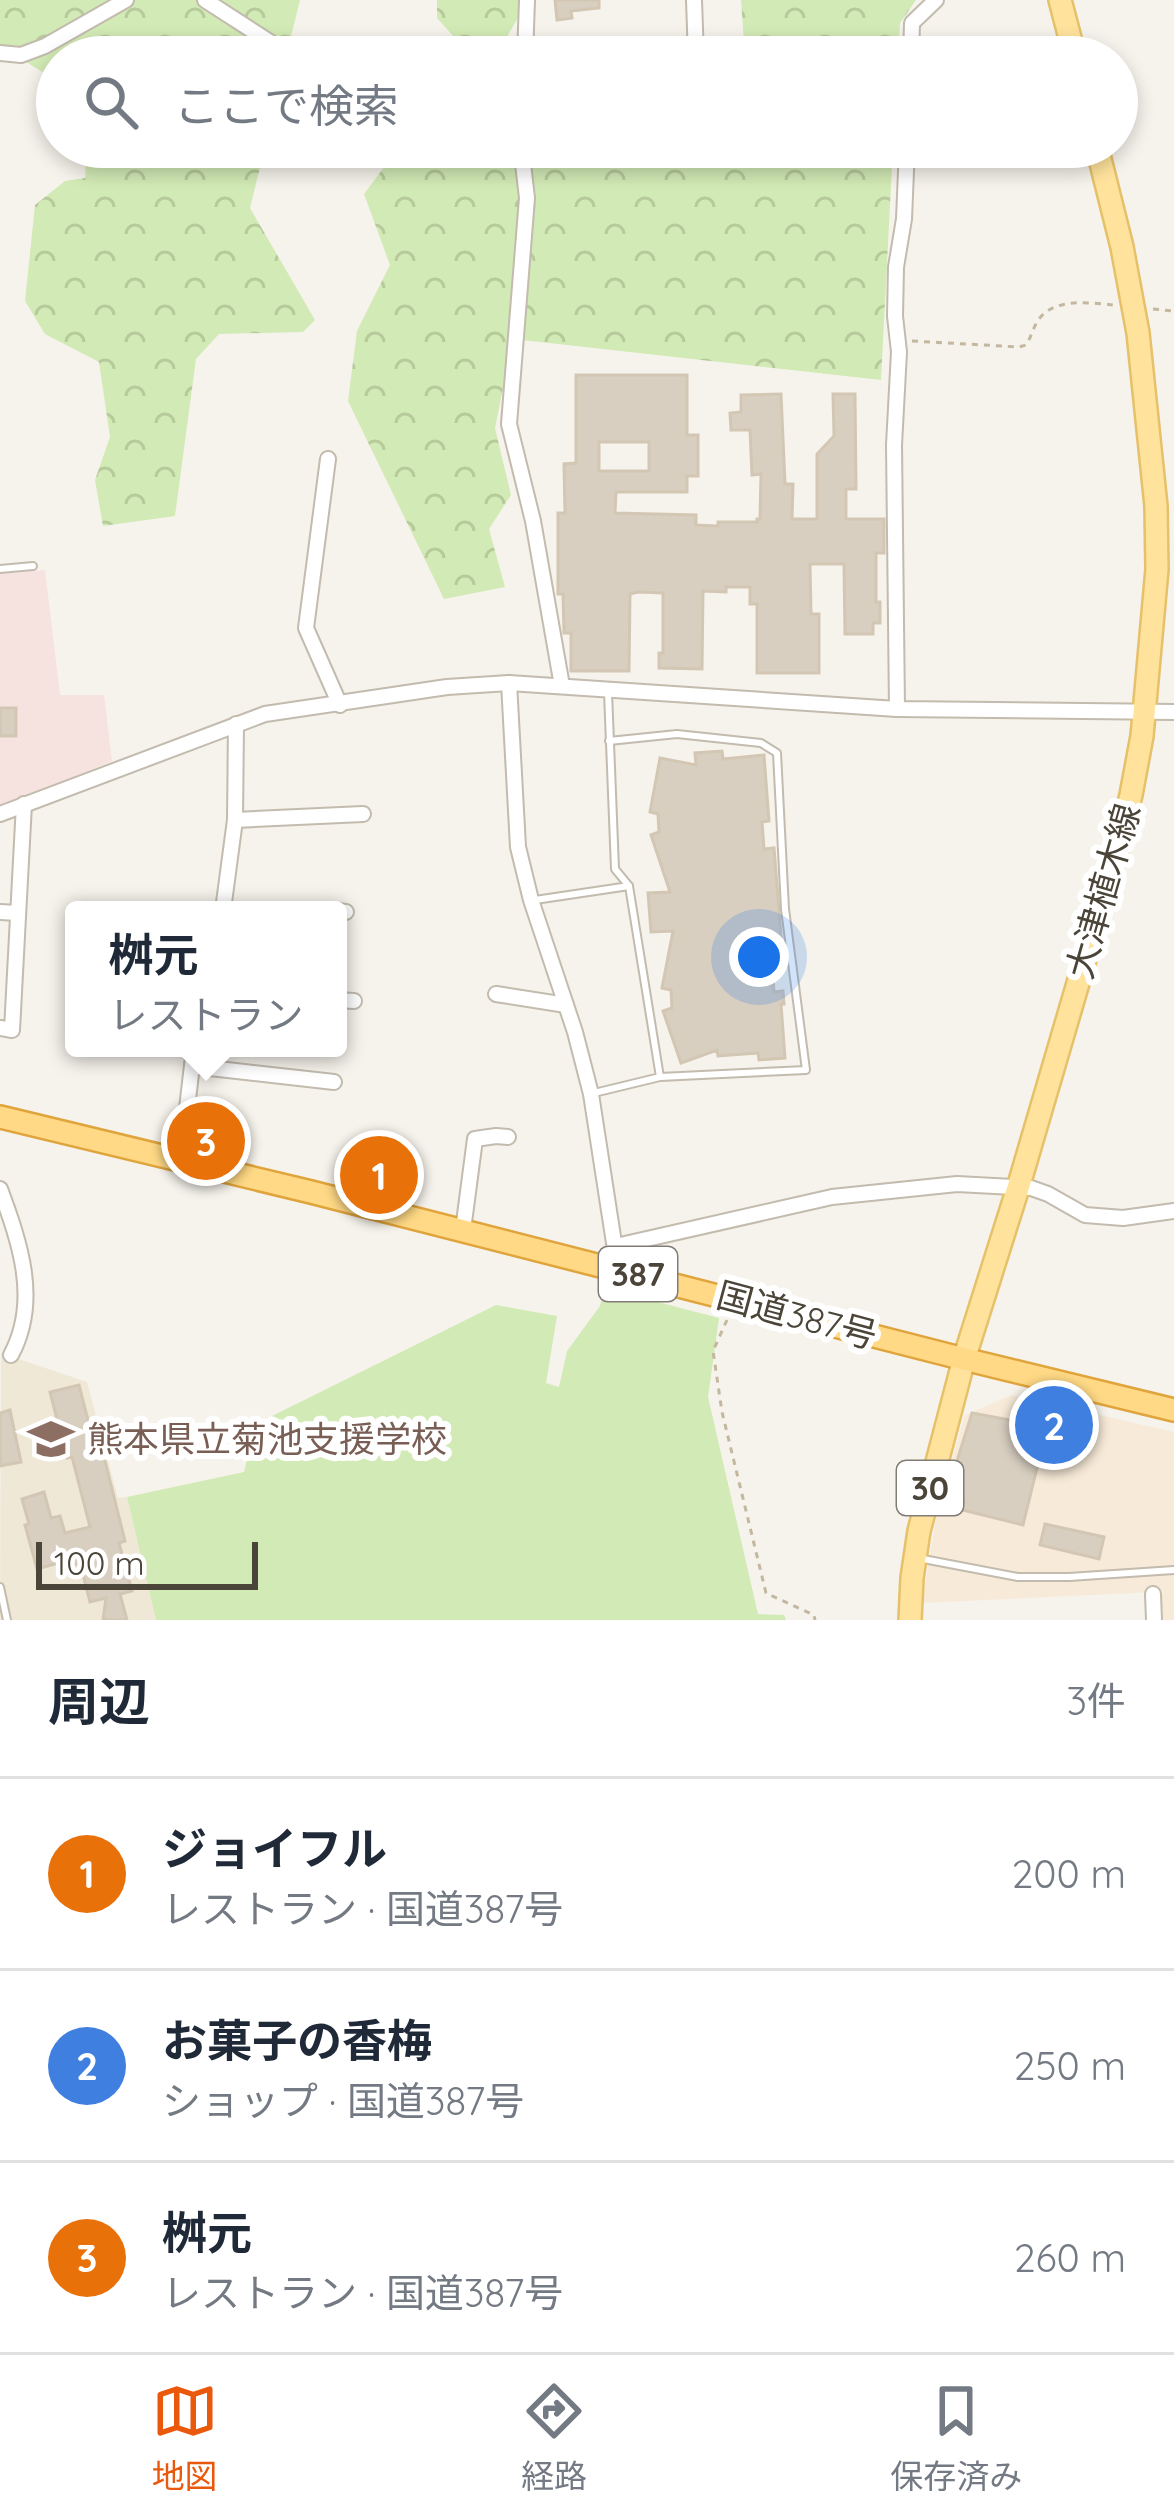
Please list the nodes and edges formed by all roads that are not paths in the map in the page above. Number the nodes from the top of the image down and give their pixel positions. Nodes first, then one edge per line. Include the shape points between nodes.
1 (126, 0) edge
2 (205, 0) edge
3 (527, 0) edge
4 (694, 0) edge
5 (936, 0) edge
6 (1060, 0) edge
7 (63, 36) edge
8 (261, 36) edge
9 (526, 36) edge
10 (695, 36) edge
11 (912, 36) edge
12 (1069, 36) edge
13 (36, 49) edge
14 (0, 53) edge
15 (523, 168) edge
16 (906, 168) edge
17 (1102, 168) edge
18 (328, 459) dead end
19 (33, 566) dead end
20 (0, 569) edge
21 (509, 683) junction
22 (562, 686) junction
23 (608, 689) junction
24 (340, 705) junction
25 (897, 709) junction
26 (1145, 712) junction
27 (1174, 712) edge
28 (236, 724) junction
29 (609, 741) junction
30 (24, 804) junction
31 (0, 814) edge
32 (363, 814) dead end
33 (235, 820) junction
34 (629, 886) junction
35 (531, 900) junction
36 (224, 901) edge
37 (0, 912) edge
38 (18, 913) junction
39 (496, 994) dead end
40 (566, 1005) junction
41 (0, 1028) edge
42 (193, 1057) edge
43 (192, 1066) junction
44 (660, 1077) junction
45 (334, 1082) dead end
46 (591, 1094) junction
47 (0, 1117) edge
48 (508, 1137) dead end
49 (181, 1160) junction
50 (1018, 1187) junction
51 (0, 1189) edge
52 (1174, 1211) edge
53 (463, 1230) junction
54 (617, 1257) junction
55 (11, 1355) joint
56 (964, 1359) junction
57 (0, 1369) edge
58 (1174, 1410) edge
59 (914, 1557) junction
60 (1174, 1570) edge
61 (0, 1586) edge
62 (1153, 1594) dead end
63 (8, 1620) edge
64 (910, 1620) edge
65 (1154, 1620) edge

1 - 7 street
2 - 8 street
3 - 9 street
4 - 10 street
5 - 11 street via 912,23
6 - 12 main road
13 - 14 street
15 - 22 street via 509,424
16 - 25 street via 895,316
17 - 26 main road, 大津植木線 / 30 via 1133,307 1156,506
18 - 24 street via 306,628
19 - 20 lane
21 - 22 street
21 - 24 street
21 - 35 street via 518,847
22 - 23 street
23 - 25 street
23 - 29 lane
24 - 28 street
25 - 26 street
26 - 27 street
26 - 50 main road, 大津植木線 / 30 via 1132,795
28 - 30 street
28 - 33 street
29 - 34 lane via 615,869
29 - 44 lane via 677,734 760,743 777,753 785,909 806,1070
30 - 31 street
30 - 38 street
32 - 33 street
33 - 36 street
34 - 35 lane
34 - 44 lane
35 - 40 street
37 - 38 street
38 - 41 street via 12,1030
39 - 40 street
40 - 46 street
42 - 43 street
43 - 45 street
43 - 49 street
44 - 46 lane
46 - 54 street
47 - 49 highway, 国道387号 / 387
48 - 53 street via 475,1139
49 - 53 highway, 国道387号 / 387
50 - 52 street via 1085,1216
50 - 54 street via 957,1184 832,1197
50 - 56 main road, 大津植木線 / 30
51 - 55 street via 28,1304
53 - 54 highway, 国道387号 / 387
54 - 56 highway, 国道387号 / 387 via 737,1299
55 - 57 lane
56 - 58 highway, 国道387号 / 387
56 - 59 main road, 大津植木線 / 30
59 - 60 lane via 1018,1577
59 - 64 main road, 大津植木線 / 30
61 - 63 lane
62 - 65 street

